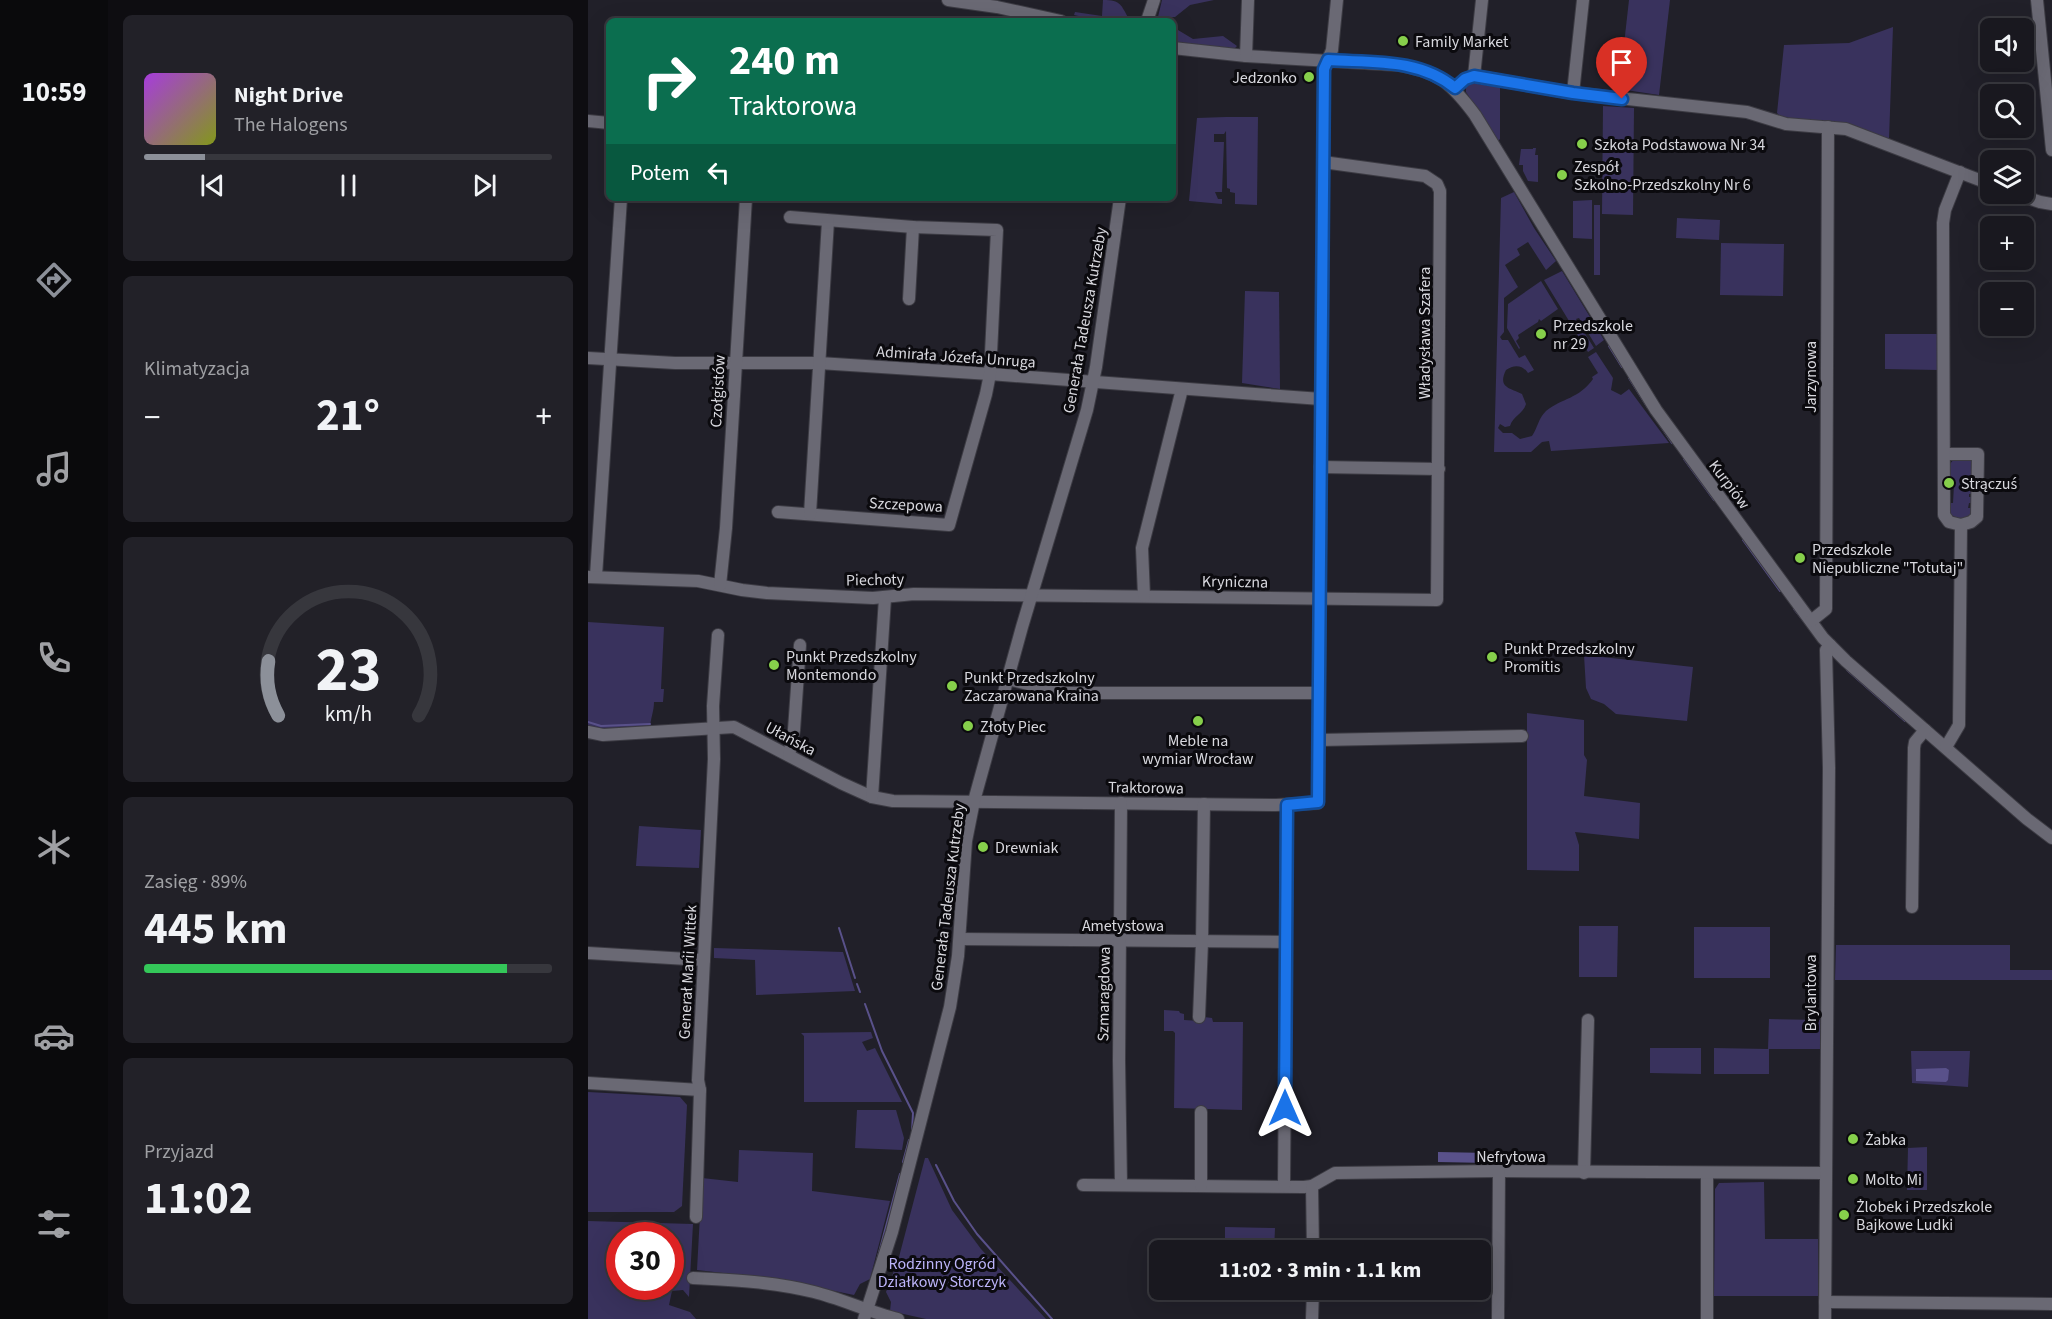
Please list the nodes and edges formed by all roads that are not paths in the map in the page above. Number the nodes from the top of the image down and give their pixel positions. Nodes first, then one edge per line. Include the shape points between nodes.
1 (948, 0) edge
2 (1154, 0) edge
3 (1248, 0) edge
4 (1337, 0) edge
5 (1482, 0) edge
6 (1583, 0) edge
7 (2037, 0) edge
8 (1047, 18) edge
9 (1148, 18) edge
10 (1176, 48) edge
11 (1246, 53) junction
12 (1328, 60) junction
13 (1474, 76) junction
14 (1455, 88) junction
15 (1573, 93) junction
16 (588, 121) edge
17 (606, 123) edge
18 (1828, 127) junction
19 (2052, 150) edge
20 (1323, 162) junction
21 (1960, 172) junction
22 (1980, 180) edge
23 (2034, 200) edge
24 (621, 201) edge
25 (746, 201) edge
26 (1120, 201) edge
27 (2052, 204) edge
28 (790, 217) dead end
29 (828, 221) junction
30 (913, 227) junction
31 (909, 299) dead end
32 (588, 358) edge
33 (611, 360) junction
34 (735, 363) junction
35 (819, 363) junction
36 (990, 374) junction
37 (1093, 382) junction
38 (1182, 389) junction
39 (1321, 399) junction
40 (1946, 454) junction
41 (1320, 466) junction
42 (1439, 468) junction
43 (778, 512) dead end
44 (810, 514) junction
45 (1961, 525) junction
46 (592, 576) edge
47 (720, 585) junction
48 (1032, 596) junction
49 (1144, 596) junction
50 (1319, 597) junction
51 (885, 598) junction
52 (1437, 600) joint
53 (1811, 621) junction
54 (717, 635) dead end
55 (800, 645) dead end
56 (1830, 645) junction
57 (1841, 656) junction
58 (1827, 668) junction
59 (1008, 679) junction
60 (1319, 693) junction
61 (715, 728) junction
62 (1926, 730) junction
63 (588, 732) edge
64 (1522, 736) dead end
65 (1319, 740) junction
66 (1946, 747) junction
67 (789, 755) junction
68 (872, 797) junction
69 (974, 801) junction
70 (1121, 803) junction
71 (1204, 804) junction
72 (1287, 805) junction
73 (2052, 838) edge
74 (1912, 907) dead end
75 (960, 939) junction
76 (1120, 941) junction
77 (1202, 942) junction
78 (1286, 942) junction
79 (588, 953) edge
80 (704, 960) junction
81 (1199, 1017) dead end
82 (1588, 1020) dead end
83 (588, 1083) edge
84 (700, 1090) junction
85 (1201, 1112) dead end
86 (1499, 1171) junction
87 (1584, 1173) junction
88 (1826, 1173) junction
89 (1707, 1174) junction
90 (1120, 1184) junction
91 (1083, 1185) dead end
92 (1201, 1186) junction
93 (1284, 1186) junction
94 (1312, 1186) junction
95 (696, 1217) dead end
96 (1313, 1240) edge
97 (693, 1278) dead end
98 (1313, 1300) edge
99 (1825, 1302) junction
100 (2052, 1304) edge
101 (866, 1315) edge
102 (898, 1319) edge
103 (1312, 1319) edge
104 (1498, 1319) edge
105 (1707, 1319) edge
106 (1825, 1319) edge

1 - 8 street
2 - 9 street
3 - 11 street
4 - 12 street
5 - 13 street
6 - 15 street
7 - 19 street
10 - 11 street
11 - 12 street
12 - 14 street via 1417,68
12 - 20 street via 1324,69
13 - 14 street
13 - 15 street
14 - 53 street, Kurpiów via 1656,410
15 - 18 street via 1734,110 1786,124
16 - 17 street
18 - 21 street via 1846,129
18 - 53 street, Jarzynowa via 1826,609
20 - 39 street
20 - 42 street, Władysława Szafera via 1425,176 1440,191
21 - 22 street
21 - 40 street via 1943,223 1942,450
23 - 27 street
24 - 33 street
25 - 34 street, Czołgistów
26 - 37 street, Generała Tadeusza Kutrzeby
28 - 29 street
29 - 30 street
29 - 35 street
30 - 31 street
30 - 36 street via 997,230
32 - 33 street, Admirała Józefa Unruga
33 - 34 street, Admirała Józefa Unruga
33 - 46 street
34 - 35 street, Admirała Józefa Unruga
34 - 47 street, Czołgistów
35 - 36 street, Admirała Józefa Unruga
35 - 44 street
36 - 37 street, Admirała Józefa Unruga
36 - 44 street, Szczepowa via 949,525
37 - 38 street, Admirała Józefa Unruga
37 - 48 street, Generała Tadeusza Kutrzeby
38 - 39 street, Admirała Józefa Unruga
38 - 49 street via 1142,548
39 - 41 street
40 - 45 street via 1944,515 1949,522
40 - 45 street via 1978,454 1977,517
41 - 42 street
41 - 50 street
42 - 52 street, Władysława Szafera
43 - 44 street, Szczepowa
45 - 66 street via 1959,725
46 - 47 street, Piechoty
47 - 51 street, Piechoty via 767,592
48 - 49 street, Kryniczna
48 - 51 street, Piechoty via 914,594
48 - 59 street, Generała Tadeusza Kutrzeby
49 - 50 street, Kryniczna
50 - 52 street, Kryniczna
50 - 60 street
51 - 68 street
53 - 56 street, Kurpiów
54 - 61 street, Generał Marii Wittek
55 - 67 street
56 - 57 street, Kurpiów
56 - 58 street, Brylantowa via 1826,650
57 - 58 street
57 - 62 street, Kurpiów
58 - 88 street, Brylantowa
59 - 60 street via 1065,693
59 - 69 street, Generała Tadeusza Kutrzeby
60 - 65 street
61 - 63 street, Ułańska via 614,735
61 - 67 street, Ułańska via 734,727
61 - 80 street, Generał Marii Wittek
62 - 66 street, Kurpiów
62 - 74 street via 1914,748
64 - 65 street
65 - 72 street, Traktorowa via 1318,802
66 - 73 street, Kurpiów
67 - 68 street, Ułańska
68 - 69 street, Ułańska via 893,801
69 - 70 street, Traktorowa
69 - 75 street, Generała Tadeusza Kutrzeby via 964,864
70 - 71 street, Traktorowa
70 - 76 street, Szmaragdowa
71 - 72 street, Traktorowa
71 - 77 street
72 - 78 street
75 - 76 street, Ametystowa
75 - 101 street, Generała Tadeusza Kutrzeby via 938,1059
76 - 77 street, Ametystowa
76 - 90 street, Szmaragdowa
77 - 78 street, Ametystowa
77 - 81 street
78 - 93 street
79 - 80 street
80 - 84 street, Generał Marii Wittek
82 - 87 street
83 - 84 street
84 - 95 street, Generał Marii Wittek
85 - 92 street
86 - 87 street, Nefrytowa
86 - 94 street, Nefrytowa via 1335,1173
86 - 104 street
87 - 89 street, Nefrytowa
88 - 89 street, Nefrytowa
88 - 99 street, Brylantowa
89 - 105 street
90 - 91 street, Nefrytowa
90 - 92 street, Nefrytowa
92 - 93 street, Nefrytowa
93 - 94 street, Nefrytowa
94 - 96 street
97 - 101 street via 792,1287 836,1298
98 - 103 street
99 - 100 street
99 - 106 street, Brylantowa
101 - 102 street

